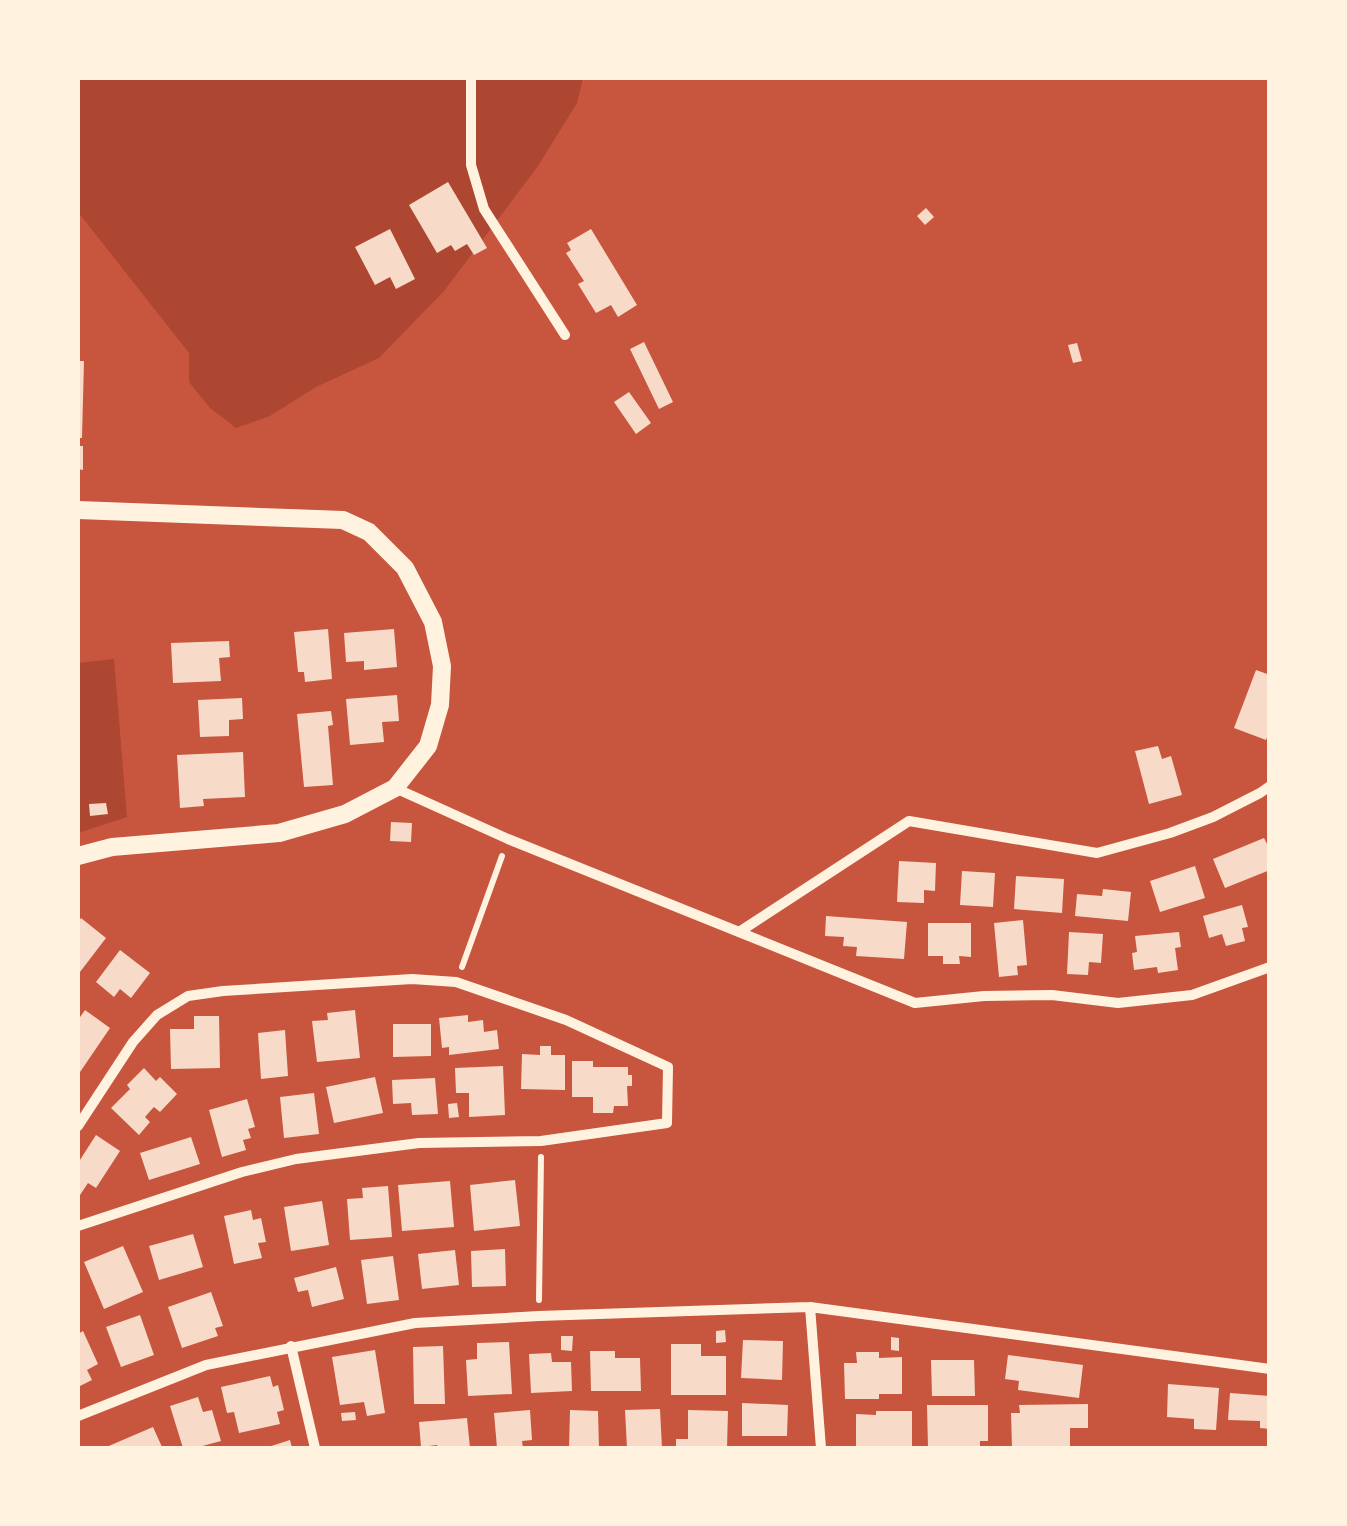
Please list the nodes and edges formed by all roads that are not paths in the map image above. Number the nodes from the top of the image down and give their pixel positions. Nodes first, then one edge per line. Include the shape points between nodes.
1 (471, 78) edge
2 (564, 335) dead end
3 (78, 510) edge
4 (1270, 786) edge
5 (394, 788) junction
6 (78, 856) edge
7 (740, 932) junction
8 (1270, 968) edge
9 (78, 1126) edge
10 (78, 1226) edge
11 (810, 1307) junction
12 (290, 1346) junction
13 (1270, 1370) edge
14 (78, 1416) edge
15 (315, 1448) edge
16 (821, 1448) edge

1 - 2 street via 471,165 484,209
3 - 5 street via 343,520 370,532 405,568 433,622 442,666 428,746
4 - 7 street via 1213,817 1096,853 910,820
5 - 6 street via 344,814 279,833 112,847
5 - 7 street
7 - 8 street via 916,1002 1052,995 1118,1003 1192,995
9 - 10 street via 157,1014 188,996 223,991 456,982 566,1020 668,1067 667,1123 541,1141 420,1143 296,1159
11 - 12 street via 415,1322
11 - 13 street
11 - 16 street
12 - 14 street via 206,1365
12 - 15 street

